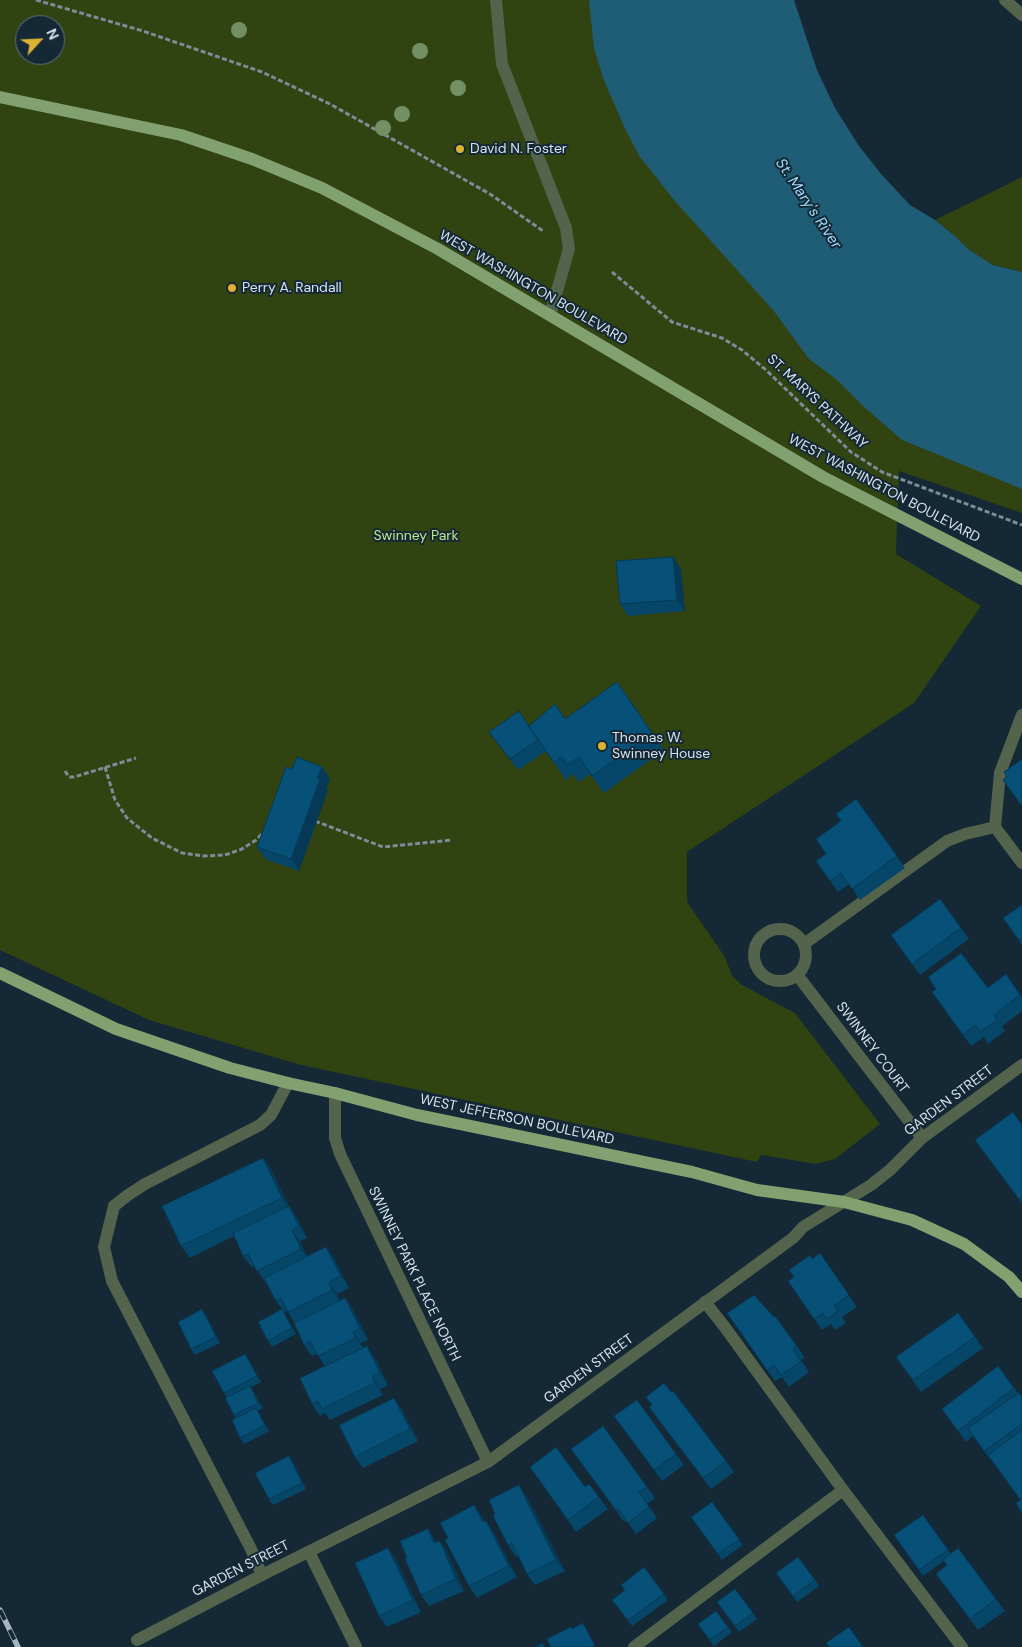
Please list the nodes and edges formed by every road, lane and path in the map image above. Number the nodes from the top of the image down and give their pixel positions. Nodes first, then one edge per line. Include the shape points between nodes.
1 (36, 0) edge
2 (496, 0) edge
3 (1005, 0) edge
4 (1022, 15) edge
5 (0, 97) edge
6 (543, 231) dead end
7 (612, 272) dead end
8 (550, 315) junction
9 (1022, 525) edge
10 (1022, 579) edge
11 (1022, 714) edge
12 (136, 758) dead end
13 (105, 767) junction
14 (65, 771) dead end
15 (315, 821) dead end
16 (995, 827) junction
17 (266, 828) edge
18 (452, 840) dead end
19 (1022, 863) edge
20 (804, 944) junction
21 (0, 974) edge
22 (798, 976) junction
23 (1022, 1065) edge
24 (288, 1083) junction
25 (335, 1093) junction
26 (922, 1138) junction
27 (844, 1202) junction
28 (1022, 1292) edge
29 (705, 1302) junction
30 (488, 1462) junction
31 (843, 1490) junction
32 (309, 1552) junction
33 (262, 1575) junction
34 (137, 1640) dead end
35 (356, 1647) edge
36 (634, 1647) edge
37 (962, 1647) edge

1 - 6 path via 143,31 262,72 330,104 490,194
2 - 8 street via 502,64 566,228 569,248
3 - 4 street
5 - 8 main road, WEST WASHINGTON BOULEVARD via 180,135 252,159 322,188 438,249
7 - 9 path, ST. MARYS PATHWAY via 672,322 722,338 742,350 851,452 882,472
8 - 10 main road, WEST WASHINGTON BOULEVARD via 823,476
11 - 16 street via 1000,773
12 - 13 path
13 - 14 path via 74,777 69,777
13 - 17 path via 115,800 127,818 152,838 182,853 225,855 256,840
15 - 18 path via 383,847
16 - 19 street
16 - 20 street via 947,841
20 - 22 street via 806,961
20 - 22 street via 792,931 775,929 760,938 756,946 755,963 765,977 782,982
21 - 24 main road, WEST JEFFERSON BOULEVARD via 116,1029 230,1068
22 - 26 street, SWINNEY COURT
23 - 26 street, GARDEN STREET
24 - 25 main road, WEST JEFFERSON BOULEVARD
24 - 33 street via 271,1115 260,1125 145,1184 114,1206 104,1247 112,1281
25 - 27 main road, WEST JEFFERSON BOULEVARD via 417,1115 692,1172 757,1190
25 - 30 street, SWINNEY PARK PLACE NORTH via 335,1138 340,1154
26 - 27 street, GARDEN STREET via 890,1170
27 - 28 main road, WEST JEFFERSON BOULEVARD via 912,1220 964,1244 1009,1277
27 - 29 street, GARDEN STREET via 803,1227 793,1238
29 - 30 street, GARDEN STREET
29 - 31 street
30 - 32 street, GARDEN STREET
31 - 36 street
31 - 37 street
32 - 33 street, GARDEN STREET
32 - 35 street
33 - 34 street, GARDEN STREET

